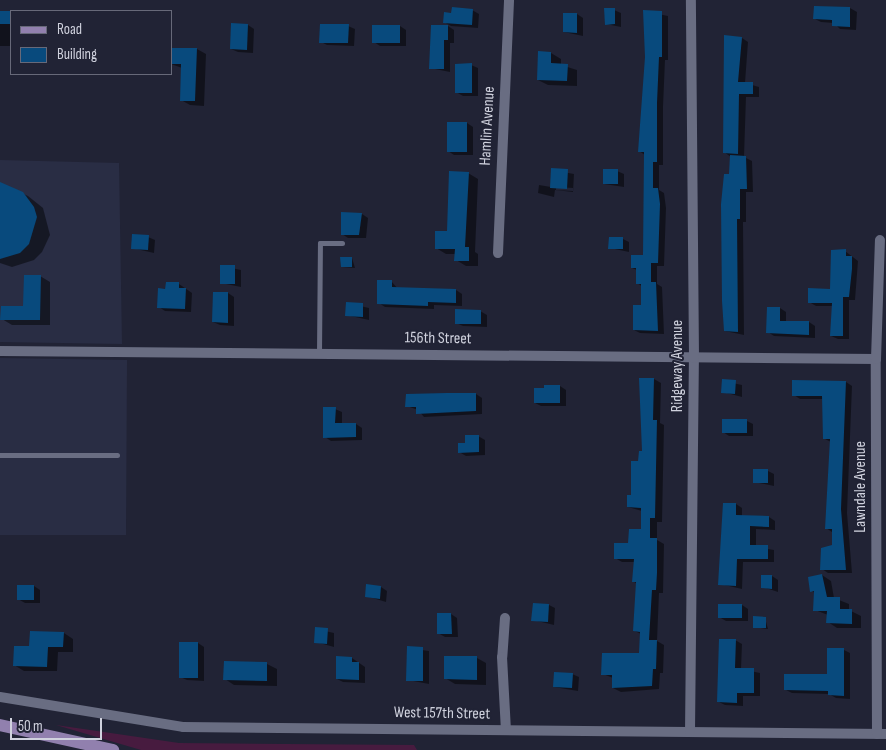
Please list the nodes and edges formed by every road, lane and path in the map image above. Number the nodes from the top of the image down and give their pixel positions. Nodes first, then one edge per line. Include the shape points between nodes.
1 (509, 0) edge
2 (691, 0) edge
3 (880, 240) dead end
4 (342, 243) dead end
5 (498, 253) dead end
6 (0, 350) edge
7 (319, 353) junction
8 (694, 358) junction
9 (876, 359) junction
10 (0, 455) edge
11 (118, 456) dead end
12 (505, 618) dead end
13 (0, 697) edge
14 (0, 725) edge
15 (506, 730) junction
16 (690, 732) junction
17 (882, 734) edge
18 (113, 750) edge

1 - 5 street, Hamlin Avenue
2 - 8 street, Ridgeway Avenue
3 - 9 street, Lawndale Avenue
4 - 7 lane via 320,243
6 - 7 street, 156th Street
7 - 8 street, 156th Street
8 - 9 street, 156th Street
8 - 16 street, Ridgeway Avenue
9 - 17 street, Lawndale Avenue
10 - 11 lane
12 - 15 street via 502,657
13 - 15 street, West 157th Street via 182,727
14 - 18 main road
15 - 16 street, West 157th Street
16 - 17 street, West 157th Street

